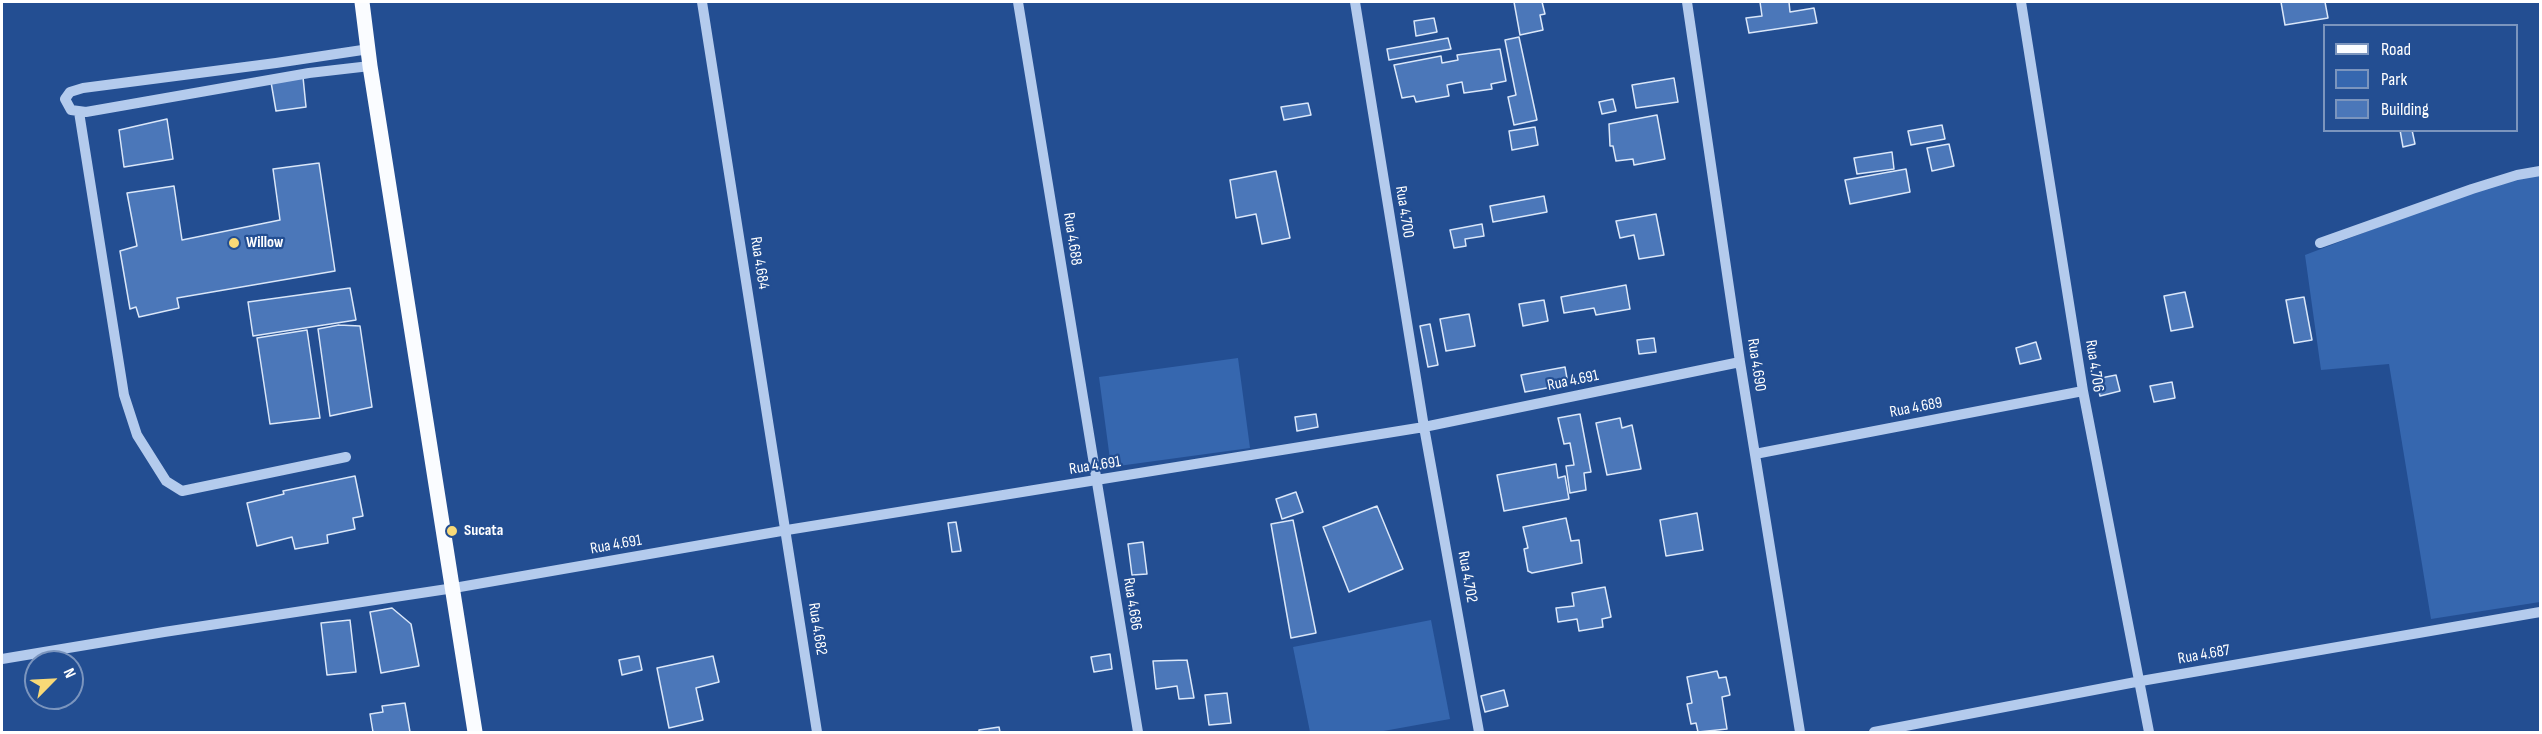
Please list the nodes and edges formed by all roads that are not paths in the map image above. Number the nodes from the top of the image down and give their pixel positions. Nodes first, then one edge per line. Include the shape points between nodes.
1 (362, 2) edge
2 (702, 2) edge
3 (1018, 2) edge
4 (1355, 2) edge
5 (1687, 2) edge
6 (2021, 2) edge
7 (369, 49) junction
8 (370, 66) junction
9 (79, 112) junction
10 (2541, 171) edge
11 (2320, 243) dead end
12 (1740, 362) junction
13 (2083, 391) junction
14 (1424, 427) junction
15 (1755, 454) junction
16 (346, 458) dead end
17 (1097, 481) junction
18 (787, 530) junction
19 (454, 588) junction
20 (2541, 612) edge
21 (2, 659) edge
22 (2141, 681) junction
23 (476, 732) edge
24 (817, 732) edge
25 (1138, 732) edge
26 (1479, 732) edge
27 (1800, 732) edge
28 (1874, 732) edge
29 (2149, 732) edge

1 - 7 main road
2 - 18 street, Rua 4.684
3 - 17 street, Rua 4.688
4 - 14 street, Rua 4.700
5 - 12 street, Rua 4.690
6 - 13 street, Rua 4.706
7 - 8 main road
7 - 9 street via 83,88 70,92 65,99 70,110
8 - 9 street
8 - 19 main road
9 - 16 street via 124,395 137,435 166,481 182,491
10 - 11 street via 2472,189
12 - 14 street, Rua 4.691
12 - 15 street, Rua 4.690
13 - 15 street, Rua 4.689
13 - 22 street, Rua 4.706
14 - 17 street, Rua 4.691
14 - 26 street, Rua 4.702
15 - 27 street, Rua 4.690
17 - 18 street, Rua 4.691
17 - 25 street, Rua 4.686
18 - 19 street, Rua 4.691
18 - 24 street, Rua 4.682
19 - 21 street, Rua 4.691
19 - 23 main road
20 - 22 street, Rua 4.687
22 - 28 street, Rua 4.687
22 - 29 street, Rua 4.706

